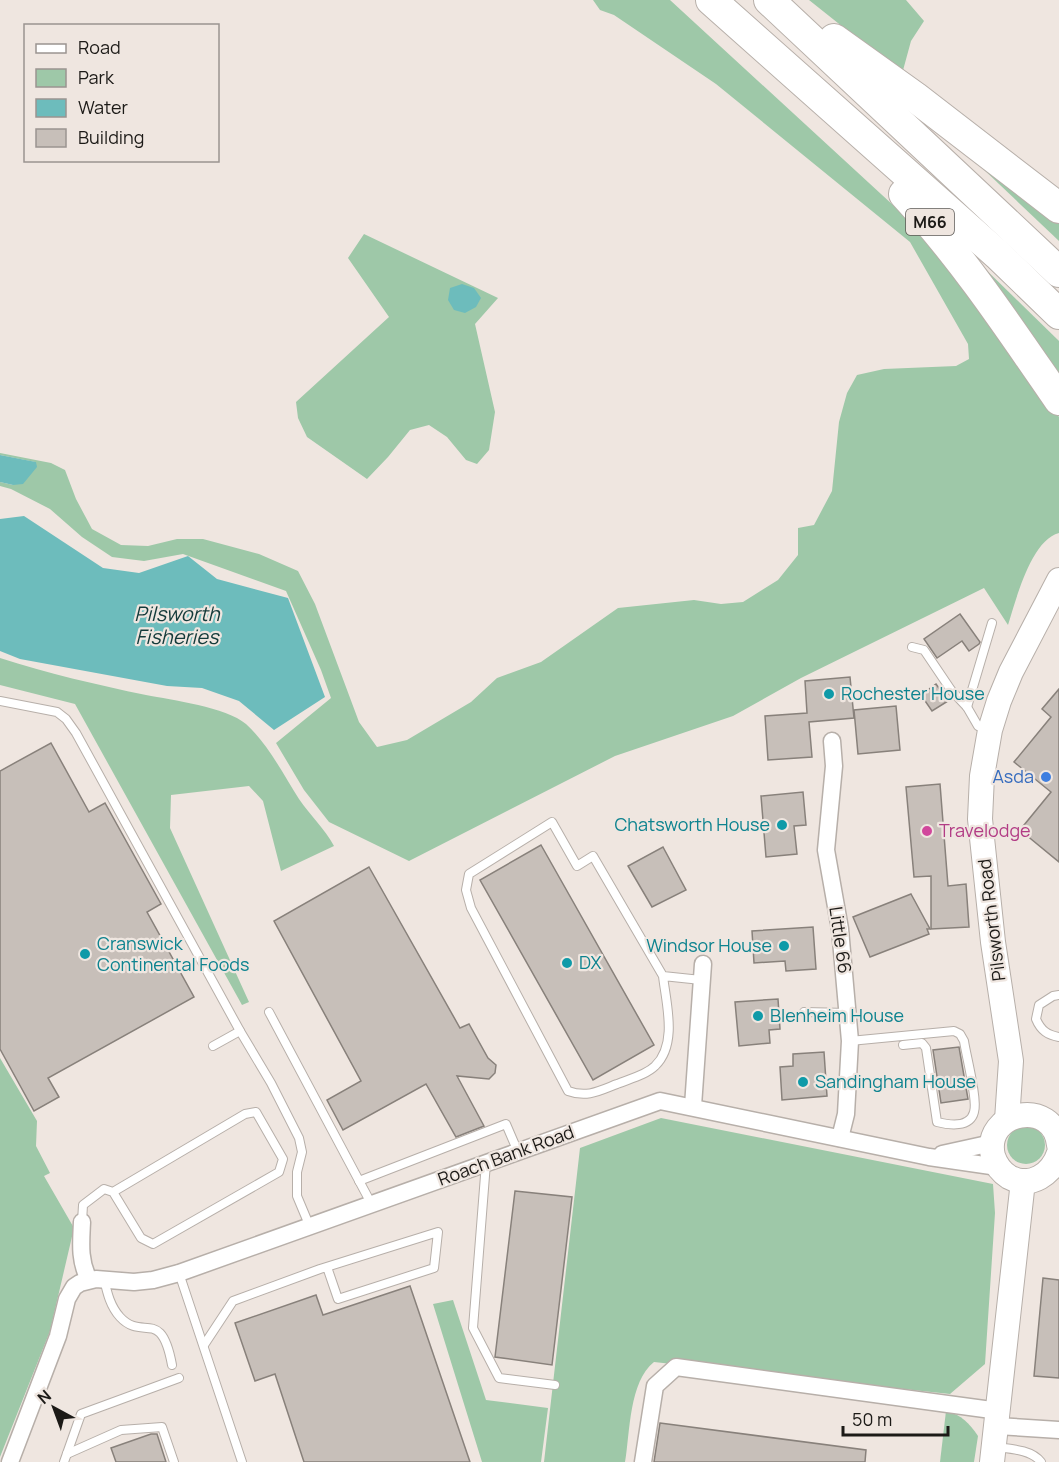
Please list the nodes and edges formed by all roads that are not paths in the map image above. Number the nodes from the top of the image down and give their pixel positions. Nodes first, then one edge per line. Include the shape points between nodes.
1 (711, 0) edge
2 (769, 0) edge
3 (781, 0) edge
4 (780, 61) junction
5 (1059, 208) edge
6 (1059, 272) edge
7 (1059, 314) edge
8 (1059, 400) edge
9 (1059, 580) edge
10 (992, 623) dead end
11 (912, 647) dead end
12 (0, 701) edge
13 (967, 707) junction
14 (990, 730) junction
15 (832, 741) dead end
16 (702, 972) joint
17 (663, 976) junction
18 (1059, 995) edge
19 (269, 1012) dead end
20 (804, 1012) dead end
21 (848, 1013) junction
22 (240, 1031) junction
23 (1059, 1037) edge
24 (850, 1041) junction
25 (903, 1045) dead end
26 (213, 1047) dead end
27 (1011, 1061) junction
28 (693, 1106) junction
29 (1007, 1120) junction
30 (1051, 1127) edge
31 (840, 1138) junction
32 (992, 1143) junction
33 (518, 1152) junction
34 (1059, 1153) edge
35 (929, 1156) junction
36 (486, 1163) junction
37 (998, 1167) junction
38 (359, 1181) junction
39 (1023, 1181) junction
40 (113, 1192) junction
41 (372, 1205) junction
42 (82, 1222) joint
43 (310, 1227) junction
44 (327, 1267) junction
45 (178, 1273) junction
46 (96, 1279) junction
47 (204, 1345) junction
48 (172, 1365) dead end
49 (179, 1378) dead end
50 (555, 1385) dead end
51 (1059, 1430) edge
52 (995, 1437) edge
53 (66, 1458) edge
54 (10, 1462) edge
55 (174, 1462) edge
56 (243, 1462) edge
57 (643, 1462) edge
58 (1041, 1462) edge

1 - 4 highway, M66
2 - 6 highway
3 - 5 highway
4 - 7 highway, M66
4 - 8 highway, M66 via 937,230
9 - 14 street, Pilsworth Road via 1011,672
10 - 13 lane
11 - 13 lane via 924,650
12 - 22 lane via 57,712 66,719
13 - 14 lane via 978,726
14 - 27 street, Pilsworth Road via 980,819
15 - 21 street, Little 66 via 834,766 826,850 840,929
16 - 17 lane
16 - 28 street
17 - 17 lane via 593,856 577,866 552,822 469,874 466,890 471,908 568,1091 588,1095 656,1066 664,1053 669,1030
18 - 23 lane via 1039,1005 1036,1019 1044,1031
19 - 38 lane
20 - 21 lane
21 - 24 street, Little 66
22 - 26 lane
22 - 43 lane via 299,1138 302,1152 297,1196
24 - 25 lane via 954,1031 960,1034 974,1098 975,1112 968,1121 959,1125 937,1122 926,1048 922,1043
24 - 31 street, Little 66 via 846,1114
27 - 29 street, Pilsworth Road
27 - 30 street, Pilsworth Road
28 - 31 street, Roach Bank Road
28 - 33 street, Roach Bank Road via 660,1101
29 - 30 street via 1026,1114
29 - 32 street
31 - 35 street, Roach Bank Road
32 - 35 street, Roach Bank Road
32 - 37 street
33 - 36 street, Roach Bank Road
33 - 38 lane via 506,1124
34 - 39 street via 1050,1171 1033,1181
35 - 37 street, Roach Bank Road
36 - 41 street, Roach Bank Road
36 - 50 lane via 473,1328 499,1378
37 - 39 street via 1013,1179
38 - 41 lane
39 - 52 street
40 - 40 lane via 245,1114 256,1112 283,1159 279,1172 153,1244 141,1238
40 - 42 lane via 104,1189 83,1205
41 - 43 street, Roach Bank Road
42 - 46 street via 83,1267
43 - 45 street, Roach Bank Road
44 - 44 lane via 383,1250 438,1232 434,1268 338,1299
44 - 47 lane via 233,1301
45 - 46 street, Roach Bank Road via 134,1282
45 - 47 lane
46 - 48 lane via 121,1318 133,1326 150,1327 163,1334
46 - 54 street via 80,1283 70,1292 58,1336
47 - 56 lane
49 - 53 lane via 81,1414
51 - 52 street
52 - 57 street via 676,1367 655,1386
52 - 58 lane
53 - 55 lane via 121,1430 162,1427

